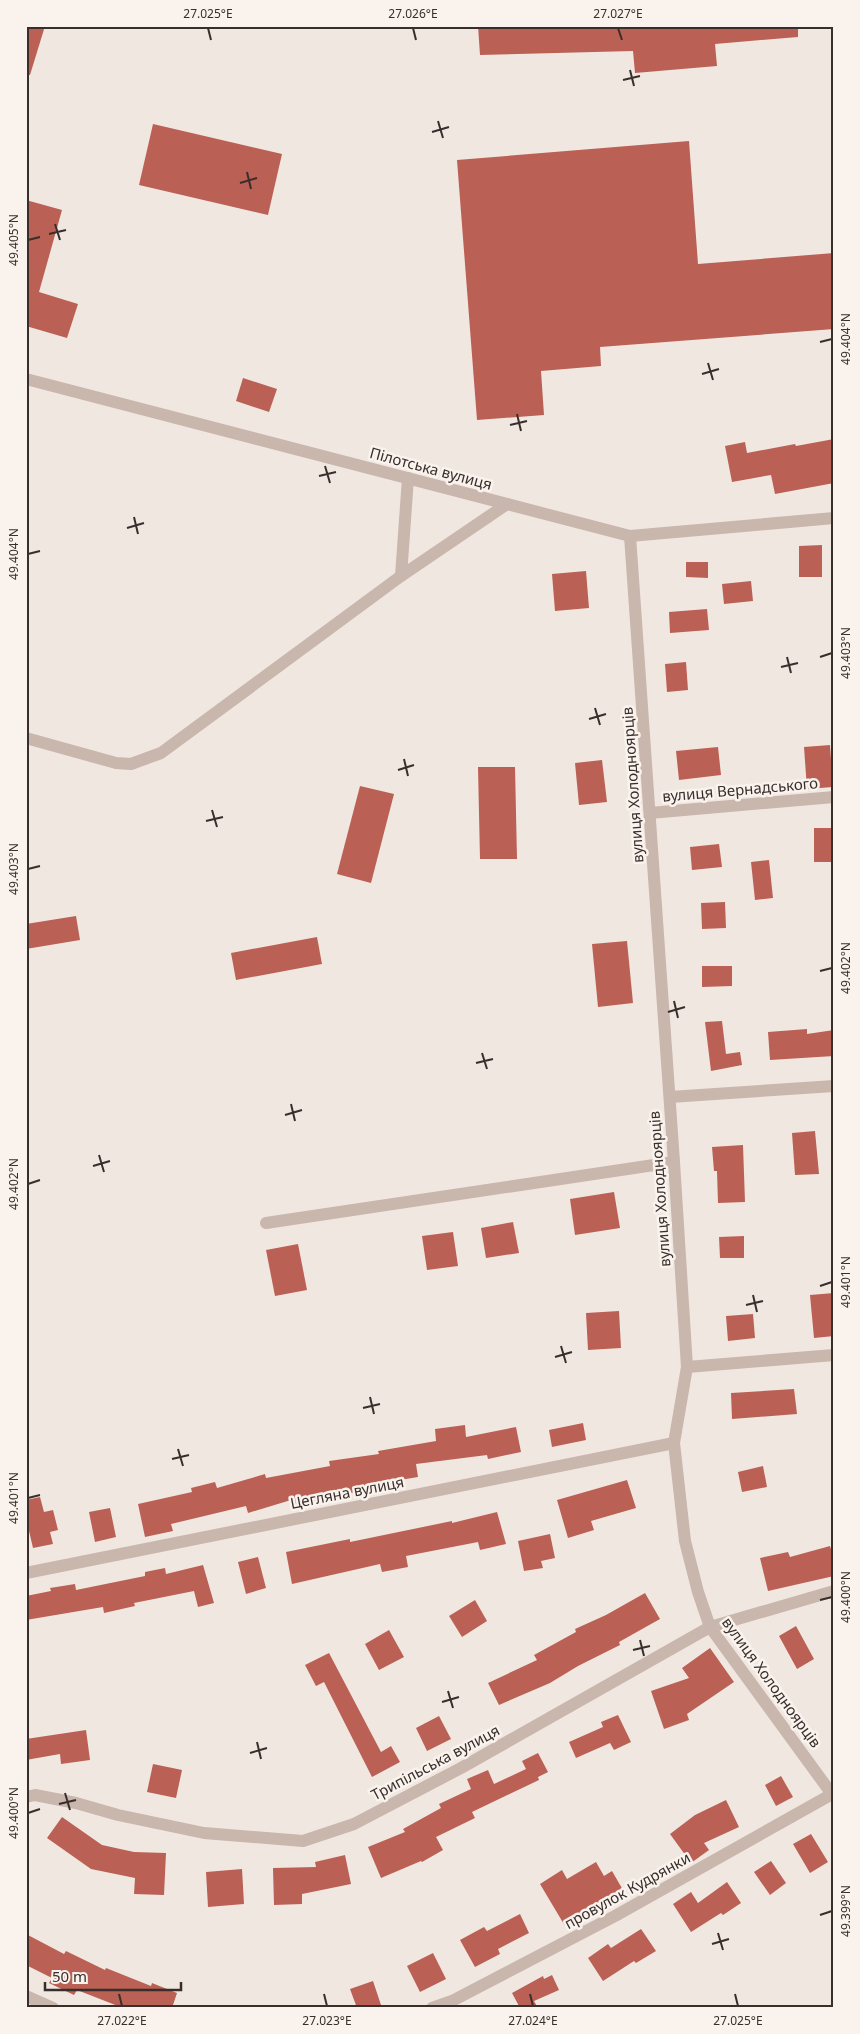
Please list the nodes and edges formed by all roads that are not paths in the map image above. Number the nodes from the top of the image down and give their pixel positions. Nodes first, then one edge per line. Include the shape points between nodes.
1 (26, 379) edge
2 (408, 478) junction
3 (507, 504) junction
4 (834, 518) edge
5 (630, 536) junction
6 (401, 576) junction
7 (26, 738) edge
8 (834, 798) edge
9 (650, 813) junction
10 (834, 1086) edge
11 (670, 1097) junction
12 (674, 1162) junction
13 (266, 1223) dead end
14 (834, 1355) edge
15 (687, 1367) junction
16 (674, 1443) junction
17 (26, 1573) edge
18 (834, 1591) edge
19 (710, 1627) junction
20 (833, 1794) edge
21 (26, 1797) edge
22 (26, 1996) edge
23 (53, 2008) edge
24 (432, 2008) edge

1 - 2 street, Пілотська вулиця
2 - 3 street, Пілотська вулиця
2 - 6 street
3 - 5 street, Пілотська вулиця
3 - 6 street
4 - 5 street, Пілотська вулиця
5 - 9 street, вулиця Холодноярців
6 - 7 street via 146,760 131,764 116,762
8 - 9 street, вулиця Вернадського
9 - 11 street, вулиця Холодноярців
10 - 11 street
11 - 12 street, вулиця Холодноярців
12 - 13 street
12 - 15 street, вулиця Холодноярців
14 - 15 street
15 - 16 street, вулиця Холодноярців
16 - 17 street, Цегляна вулиця
16 - 19 street, вулиця Холодноярців via 685,1541
18 - 19 street, Трипільська вулиця
19 - 20 street, вулиця Холодноярців
19 - 21 street, Трипільська вулиця via 461,1768 354,1824 303,1841 204,1833 76,1803 36,1795
20 - 24 street, провулок Кудрянки via 615,1916 452,2002
22 - 23 street

